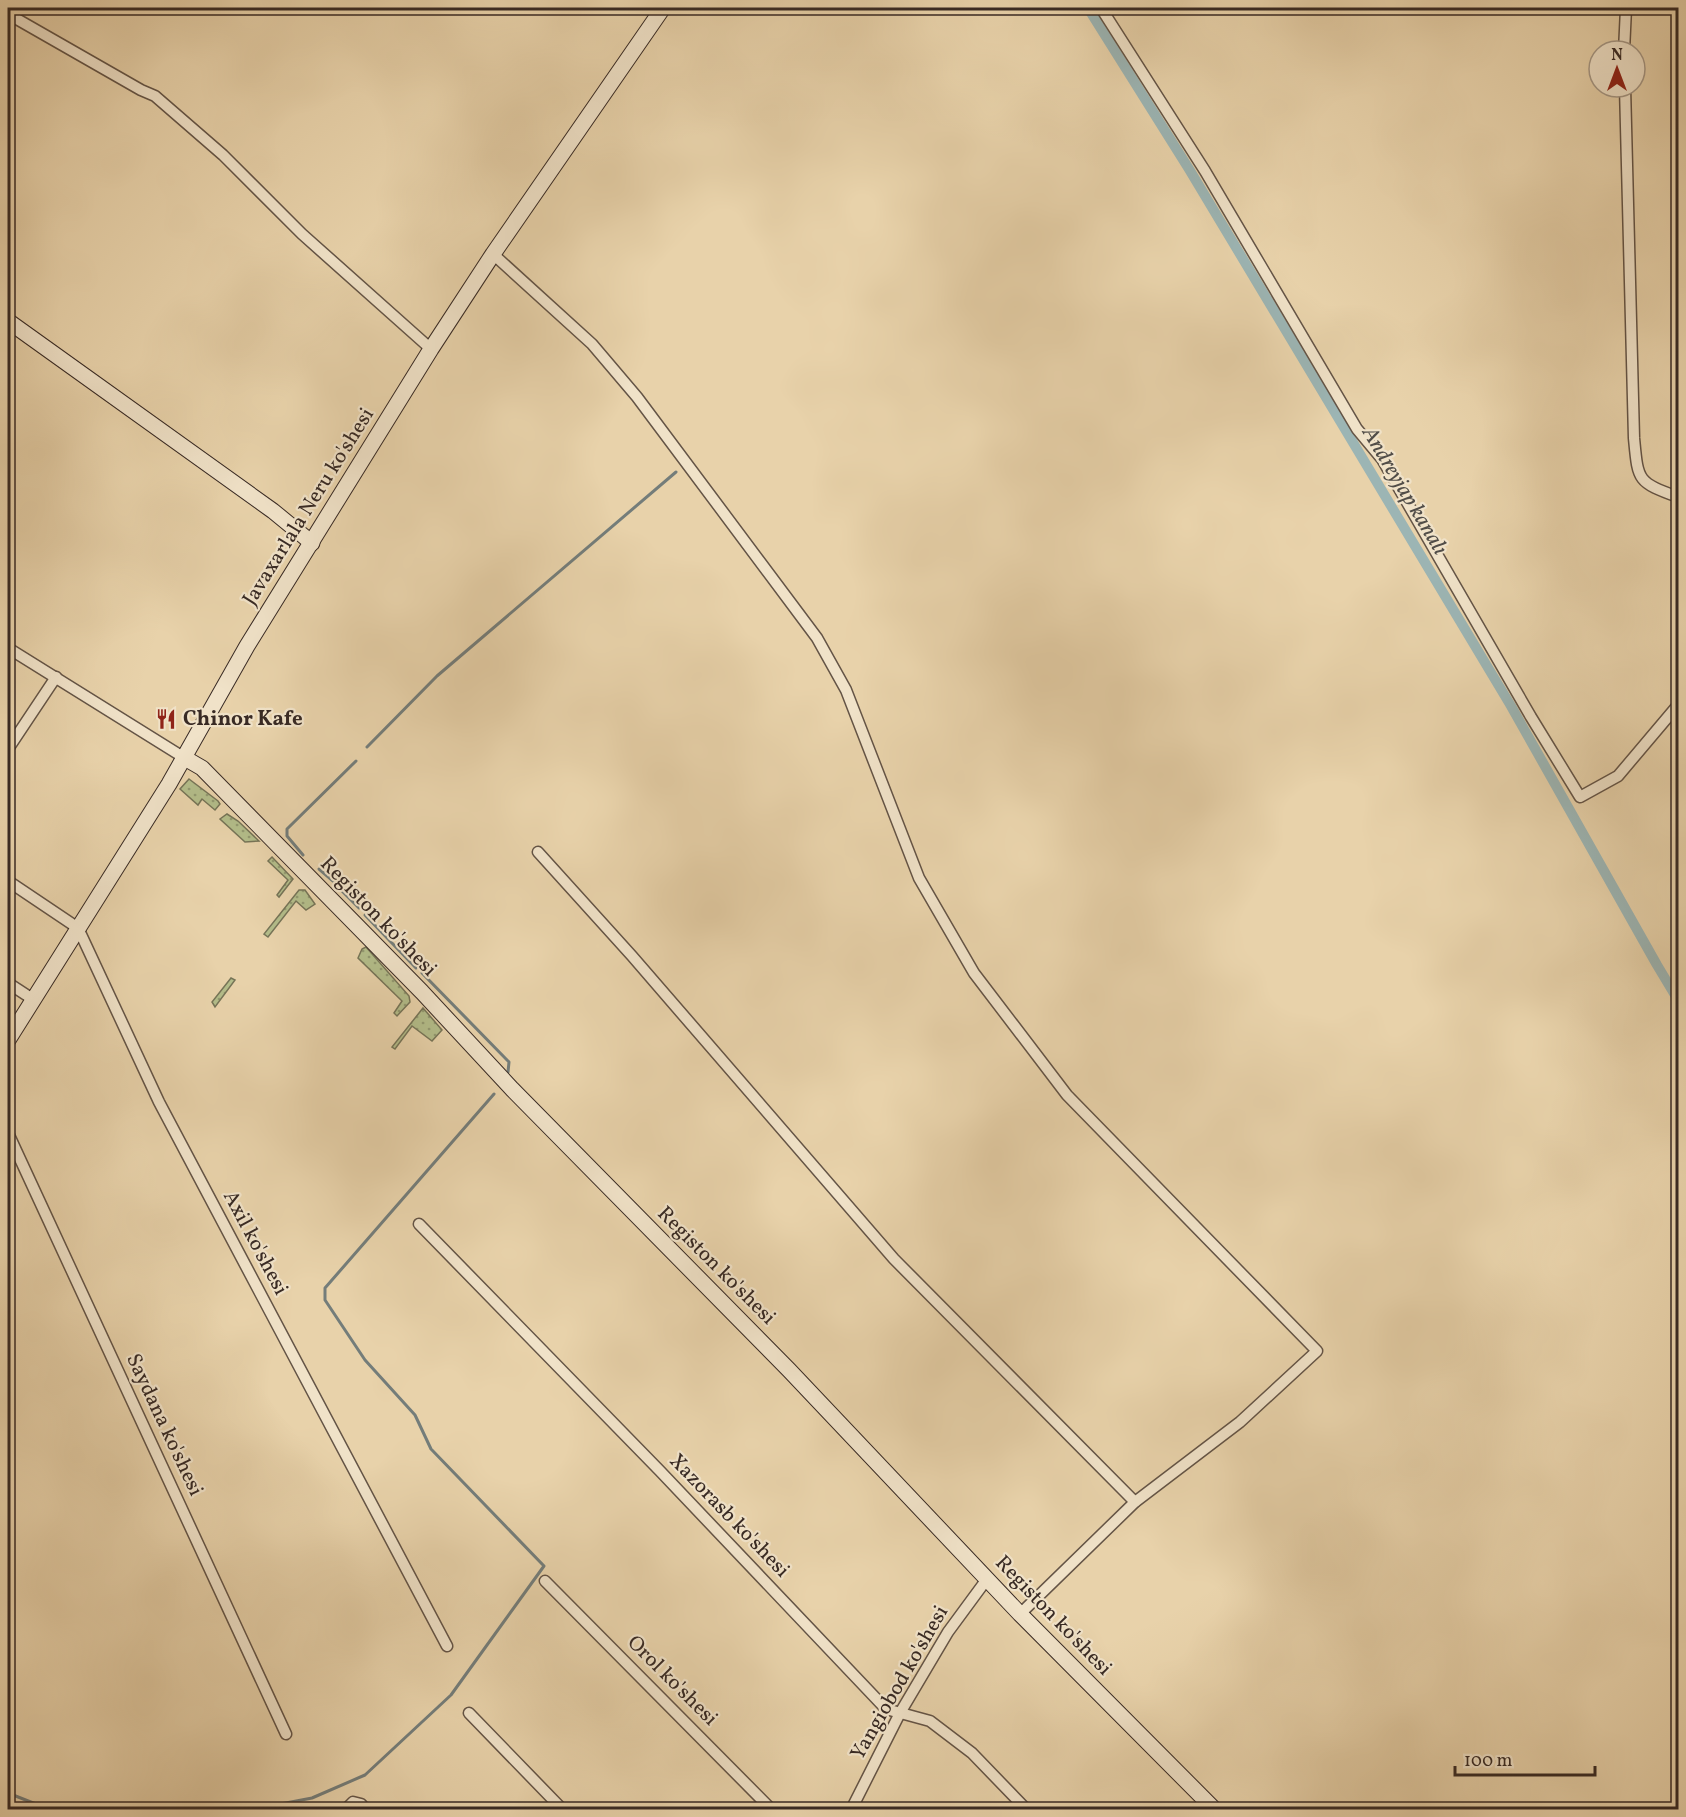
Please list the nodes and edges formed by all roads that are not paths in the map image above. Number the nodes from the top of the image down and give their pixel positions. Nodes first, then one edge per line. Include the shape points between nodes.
1 (663, 8) edge
2 (1101, 8) edge
3 (1626, 8) edge
4 (8, 14) edge
5 (1625, 39) edge
6 (1625, 99) edge
7 (494, 254) junction
8 (8, 321) edge
9 (431, 349) junction
10 (1678, 497) edge
11 (312, 543) junction
12 (8, 648) edge
13 (56, 677) junction
14 (1678, 705) edge
15 (8, 749) edge
16 (183, 757) junction
17 (538, 852) dead end
18 (8, 881) edge
19 (78, 928) junction
20 (8, 983) edge
21 (34, 1000) junction
22 (8, 1040) edge
23 (8, 1133) edge
24 (419, 1224) dead end
25 (1136, 1502) junction
26 (987, 1579) junction
27 (545, 1581) dead end
28 (1020, 1614) junction
29 (447, 1646) dead end
30 (469, 1713) dead end
31 (900, 1713) junction
32 (286, 1734) dead end
33 (364, 1807) edge
34 (1210, 1808) edge
35 (345, 1809) edge
36 (563, 1809) edge
37 (772, 1809) edge
38 (852, 1809) edge
39 (1027, 1809) edge

1 - 7 street, Javaxarlala Neru ko'shesi
2 - 14 street via 1205,171 1357,429 1382,459 1580,797 1618,776
3 - 5 street
4 - 9 street via 155,96
6 - 10 street via 1637,469 1646,484
7 - 9 street, Javaxarlala Neru ko'shesi
7 - 25 street via 592,344 630,388 817,638 846,690 919,878 974,973 1067,1095 1317,1352 1240,1422
8 - 11 street
9 - 11 street, Javaxarlala Neru ko'shesi
11 - 16 street, Javaxarlala Neru ko'shesi
12 - 13 street
13 - 15 street
13 - 16 street
16 - 19 street, Javaxarlala Neru ko'shesi
16 - 26 street, Registon ko'shesi via 202,768 406,975
17 - 25 street via 894,1259
18 - 19 street
19 - 21 street, Javaxarlala Neru ko'shesi
19 - 29 street, Axil ko'shesi via 159,1102
20 - 21 street
21 - 22 street, Javaxarlala Neru ko'shesi
23 - 32 street, Saydana ko'shesi
24 - 31 street, Xazorasb ko'shesi via 886,1709
25 - 28 street
26 - 28 street, Registon ko'shesi
26 - 31 street, Yangiobod ko'shesi via 948,1632
27 - 37 street, Orol ko'shesi
28 - 34 street, Registon ko'shesi
30 - 36 street
31 - 38 street, Yangiobod ko'shesi
31 - 39 street, Xazorasb ko'shesi via 930,1720 972,1753
33 - 35 street via 353,1802

